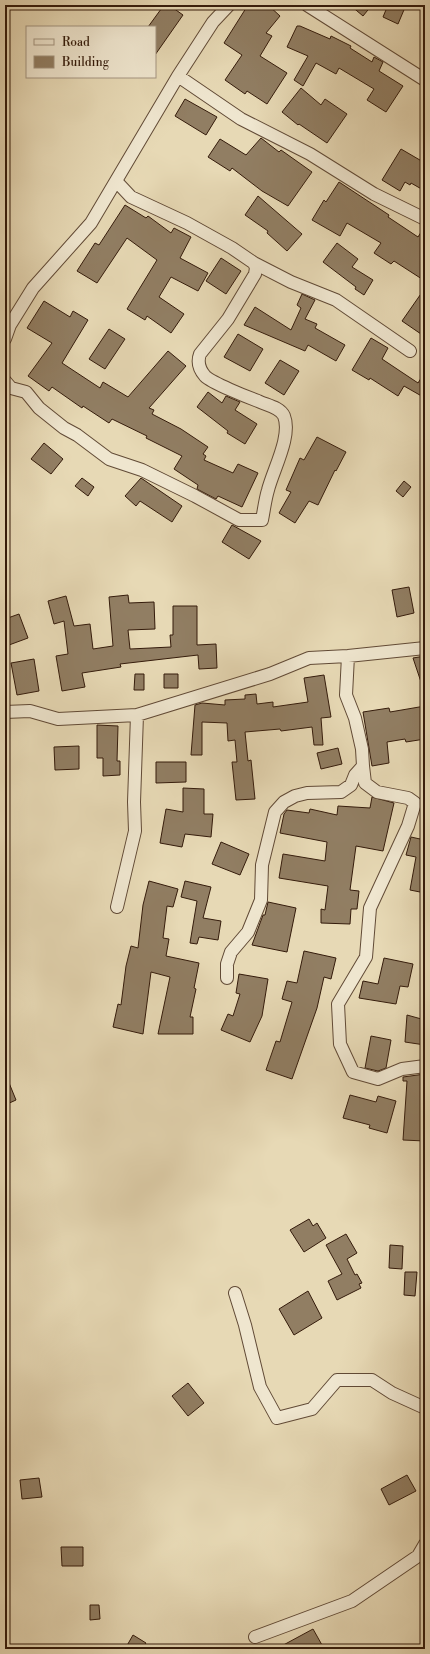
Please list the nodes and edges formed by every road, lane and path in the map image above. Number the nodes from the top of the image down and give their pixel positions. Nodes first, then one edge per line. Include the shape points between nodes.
1 (228, 5) edge
2 (307, 5) edge
3 (178, 76) junction
4 (425, 80) edge
5 (116, 181) junction
6 (425, 219) edge
7 (254, 264) junction
8 (5, 339) edge
9 (410, 351) dead end
10 (5, 380) edge
11 (425, 648) edge
12 (348, 656) junction
13 (5, 712) edge
14 (137, 715) junction
15 (363, 766) junction
16 (117, 907) dead end
17 (227, 978) dead end
18 (425, 1066) edge
19 (235, 1293) dead end
20 (425, 1408) edge
21 (425, 1544) edge
22 (255, 1636) dead end

1 - 3 street via 213,22
2 - 4 street
3 - 5 street
3 - 6 street via 241,119 310,154 374,194
5 - 7 street via 131,197 232,248
5 - 8 street via 91,223 32,288 10,325
7 - 9 street via 336,300
7 - 10 street via 255,274 228,319 198,360 199,367 206,377 276,408 283,415 285,438 268,490 262,520 239,520 142,470 109,459 39,408 26,392 11,388
11 - 12 street
12 - 14 street via 309,658 270,674
12 - 15 street via 346,695 355,718
13 - 14 street via 30,711 58,720
14 - 16 street via 134,802 136,831
15 - 17 street via 351,785 341,792 295,796 274,812 262,865 260,900 248,932 231,952 227,964
15 - 18 street via 365,783 377,792 408,798 415,803 408,826 370,908 366,957 338,1004 340,1044 353,1072 378,1079 402,1069
19 - 20 street via 260,1387 277,1418 312,1409 338,1380 372,1380 392,1393
21 - 22 street via 418,1556 352,1601

